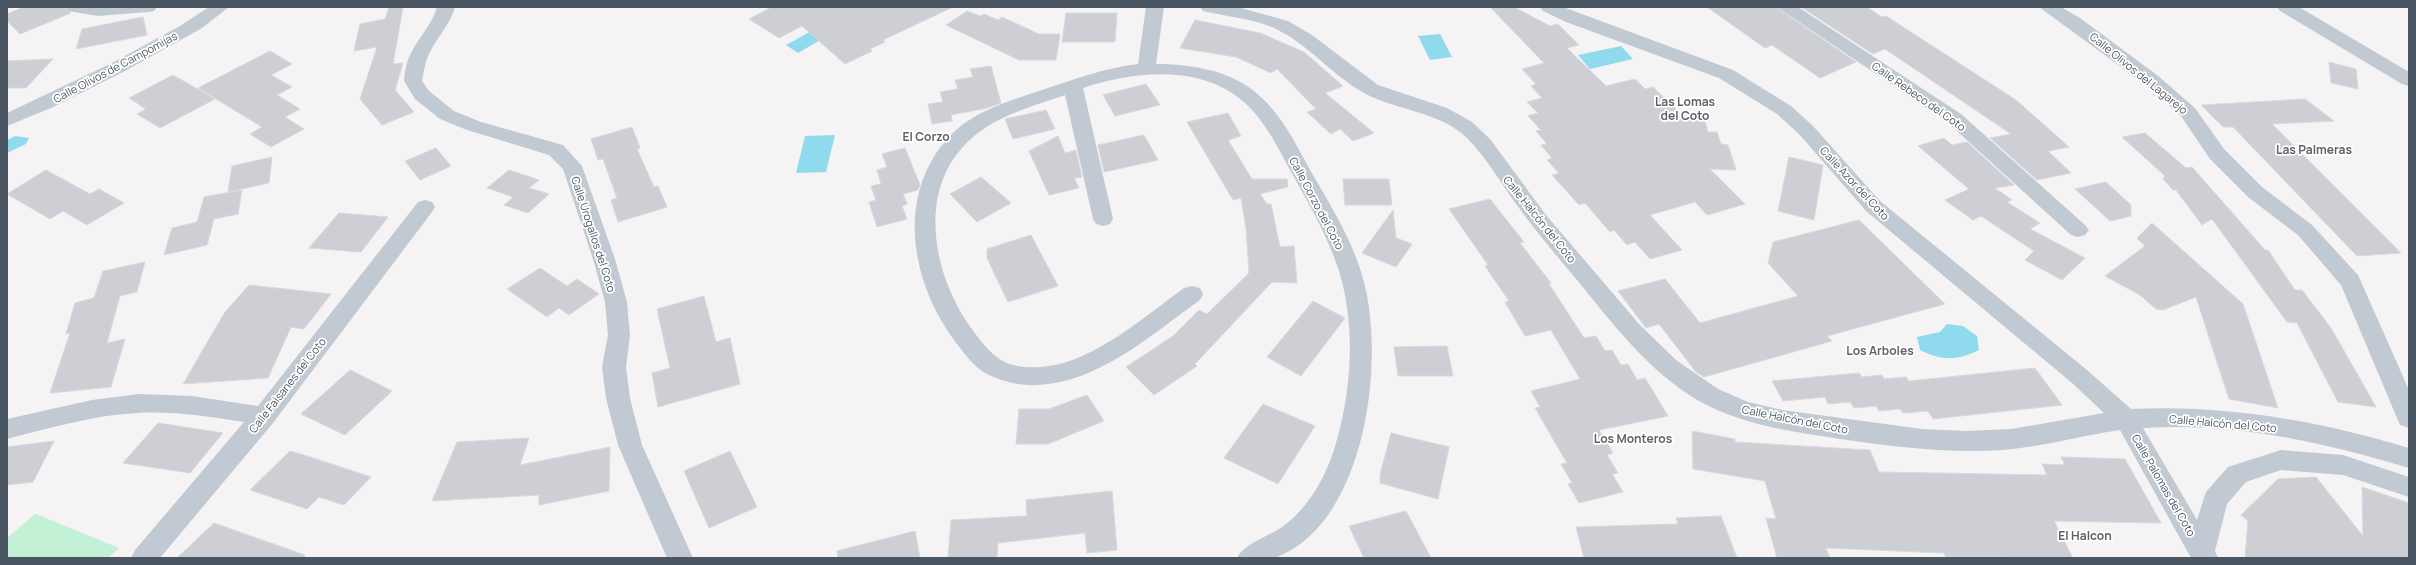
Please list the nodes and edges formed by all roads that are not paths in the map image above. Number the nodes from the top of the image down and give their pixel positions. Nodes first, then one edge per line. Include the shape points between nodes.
1 (74, 7) edge
2 (148, 7) edge
3 (220, 7) edge
4 (446, 7) edge
5 (1155, 7) edge
6 (1209, 7) edge
7 (1549, 7) edge
8 (1786, 7) edge
9 (2048, 7) edge
10 (2286, 7) edge
11 (1146, 70) junction
12 (2409, 80) edge
13 (1073, 86) junction
14 (7, 120) edge
15 (425, 207) dead end
16 (1103, 219) dead end
17 (2078, 230) dead end
18 (1192, 294) dead end
19 (264, 416) junction
20 (2409, 418) edge
21 (2126, 419) junction
22 (7, 429) edge
23 (2409, 458) edge
24 (2409, 487) edge
25 (2198, 556) edge
26 (144, 558) edge
27 (680, 558) edge
28 (1250, 558) edge

1 - 2 street via 98,11
3 - 14 street, Calle Olivos de Campomijas via 189,28 108,73 57,99
4 - 27 street, Calle Urogallos del Coto via 443,19 420,53 413,82 422,95 448,115 474,126 556,150 572,166 616,302 619,335 614,367 618,398 630,445
5 - 11 street
6 - 21 street, Calle Halcón del Coto via 1282,25 1370,88 1395,100 1440,112 1461,122 1476,136 1527,205 1612,308 1660,360 1705,395 1736,408 1805,424 1907,439 2010,439
7 - 21 street, Calle Azor del Coto via 1572,18 1726,74 1784,110 1806,130 1874,206 2079,376
8 - 17 street, Calle Rebeco del Coto via 1954,118
9 - 20 street, Calle Olivos del Lagarejo via 2074,22 2150,79 2188,112 2217,154 2255,192 2305,230 2350,281
10 - 12 street
11 - 13 street, Calle Corzo del Coto via 1120,72
11 - 28 street, Calle Corzo del Coto via 1176,70 1211,77 1238,88 1261,107 1276,126 1340,242 1353,283 1360,324 1361,380 1350,443 1331,488 1301,527 1266,551
13 - 16 street
13 - 18 street, Calle Corzo del Coto via 991,114 965,131 946,155 932,181 926,208 925,248 931,275 944,307 985,361 1002,371 1028,377 1056,374 1084,365
15 - 19 street, Calle Faisanes del Coto
19 - 22 street via 183,404 122,405
19 - 26 street, Calle Faisanes del Coto
21 - 23 street, Calle Halcón del Coto via 2180,418 2266,424 2358,442
21 - 25 street, Calle Palomas del Coto
24 - 25 street, Calle Palomas del Coto via 2343,465 2281,460 2237,474 2215,500

